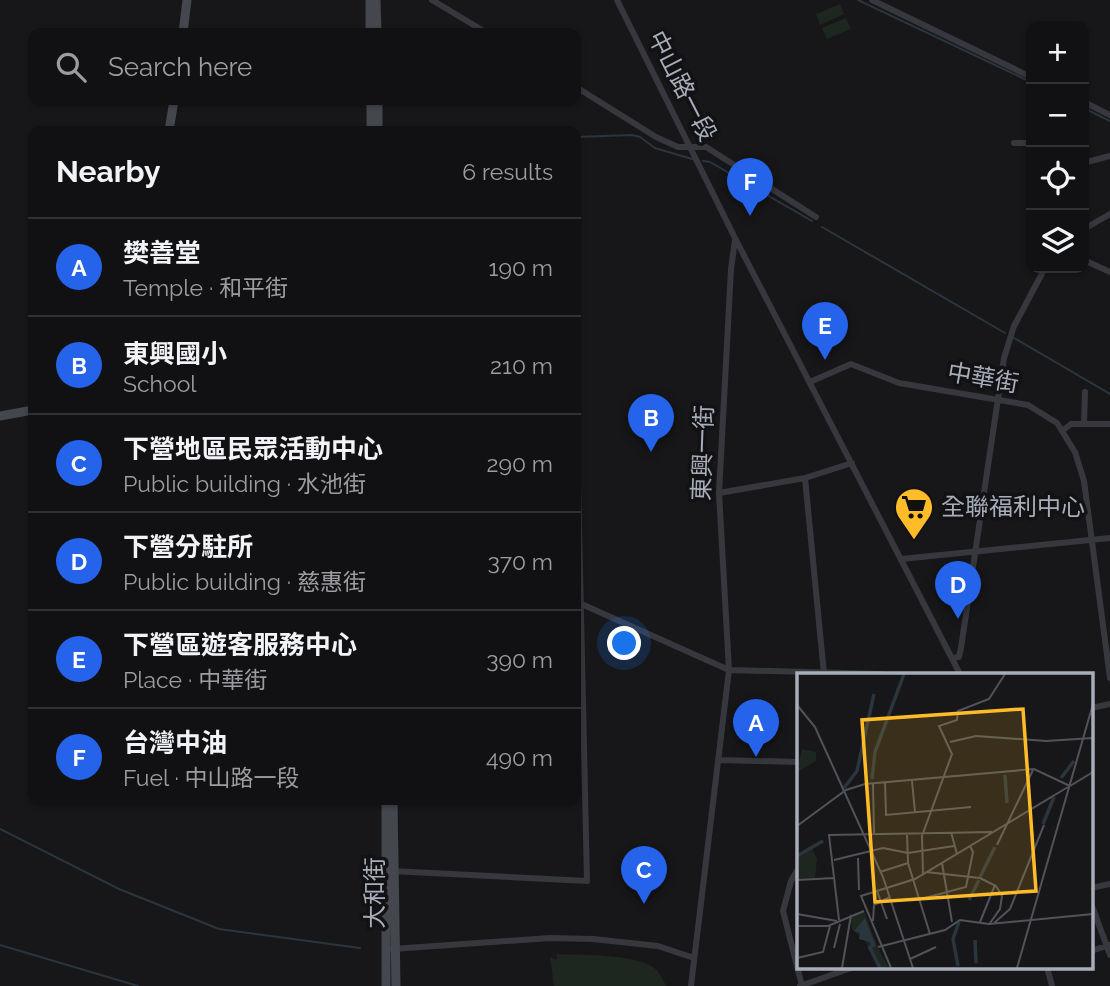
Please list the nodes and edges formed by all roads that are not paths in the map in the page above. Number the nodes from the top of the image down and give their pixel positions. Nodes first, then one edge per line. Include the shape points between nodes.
1 (187, 0) edge
2 (370, 0) edge
3 (376, 0) edge
4 (432, 0) edge
5 (617, 0) edge
6 (872, 0) edge
7 (184, 28) edge
8 (370, 28) edge
9 (377, 28) edge
10 (479, 28) edge
11 (1026, 75) edge
12 (581, 90) edge
13 (1089, 104) edge
14 (173, 105) edge
15 (371, 105) edge
16 (378, 105) edge
17 (1110, 115) edge
18 (170, 126) edge
19 (371, 126) edge
20 (379, 126) edge
21 (1026, 143) edge
22 (1014, 144) dead end
23 (691, 147) junction
24 (1110, 156) edge
25 (1089, 161) edge
26 (1110, 214) edge
27 (816, 217) dead end
28 (1089, 226) edge
29 (736, 239) junction
30 (1089, 262) edge
31 (1110, 272) edge
32 (1042, 273) edge
33 (810, 382) junction
34 (1085, 393) dead end
35 (998, 399) junction
36 (28, 411) edge
37 (0, 416) edge
38 (1084, 424) junction
39 (1110, 424) edge
40 (1062, 431) junction
41 (852, 463) junction
42 (805, 478) junction
43 (719, 493) junction
44 (1110, 538) edge
45 (1090, 539) junction
46 (975, 552) junction
47 (901, 559) junction
48 (581, 603) edge
49 (952, 658) junction
50 (729, 670) junction
51 (800, 673) edge
52 (824, 673) edge
53 (960, 673) edge
54 (1110, 678) edge
55 (1110, 704) edge
56 (1092, 708) edge
57 (718, 760) junction
58 (797, 762) edge
59 (581, 771) edge
60 (386, 805) edge
61 (393, 805) edge
62 (797, 870) edge
63 (390, 871) junction
64 (1110, 884) edge
65 (1092, 888) edge
66 (1092, 906) edge
67 (1108, 946) edge
68 (390, 948) junction
69 (1110, 955) edge
70 (694, 958) junction
71 (797, 966) edge
72 (797, 968) edge
73 (851, 968) edge
74 (1048, 968) edge
75 (386, 986) edge
76 (396, 986) edge
77 (691, 986) edge
78 (802, 986) edge
79 (1052, 986) edge

1 - 7 main road
2 - 8 main road
3 - 9 main road
4 - 10 street
5 - 23 street, 中山路一段
6 - 11 street
12 - 23 street via 656,137 678,147
13 - 17 street
14 - 18 main road
15 - 19 main road
16 - 20 main road
21 - 22 street
23 - 27 street via 706,147
23 - 29 street, 中山路一段
24 - 25 street
26 - 28 street
29 - 33 street, 中山路一段
29 - 43 street, 東興一街
30 - 31 street
32 - 35 street via 1011,332
33 - 35 street, 中華街 via 851,364 895,383
33 - 41 street, 中山路一段
34 - 38 street
35 - 40 street, 中華街 via 1028,405
35 - 46 street
36 - 37 main road
38 - 39 street
38 - 40 street via 1071,424
40 - 45 street, 中華街 via 1084,481
41 - 42 street
41 - 47 street, 中山路一段
42 - 43 street
42 - 52 street
43 - 50 street, 東興一街
44 - 45 street
45 - 46 street
45 - 54 street, 中華街
46 - 47 street
46 - 49 street via 959,657
47 - 49 street, 中山路一段
48 - 50 street
49 - 53 street, 中山路一段
50 - 51 street
50 - 57 street, 東興一街
55 - 56 street
57 - 58 street
57 - 70 street, 東興一街
59 - 63 street via 587,881
60 - 63 main road, 大和街
61 - 63 main road, 大和街
62 - 71 street via 783,911
63 - 68 main road, 大和街
64 - 65 street
66 - 67 street
67 - 69 street
68 - 70 street via 593,939 658,946
68 - 75 main road, 大和街
68 - 76 main road, 大和街
70 - 77 street, 東興一街
72 - 78 street
73 - 78 street
74 - 79 street

